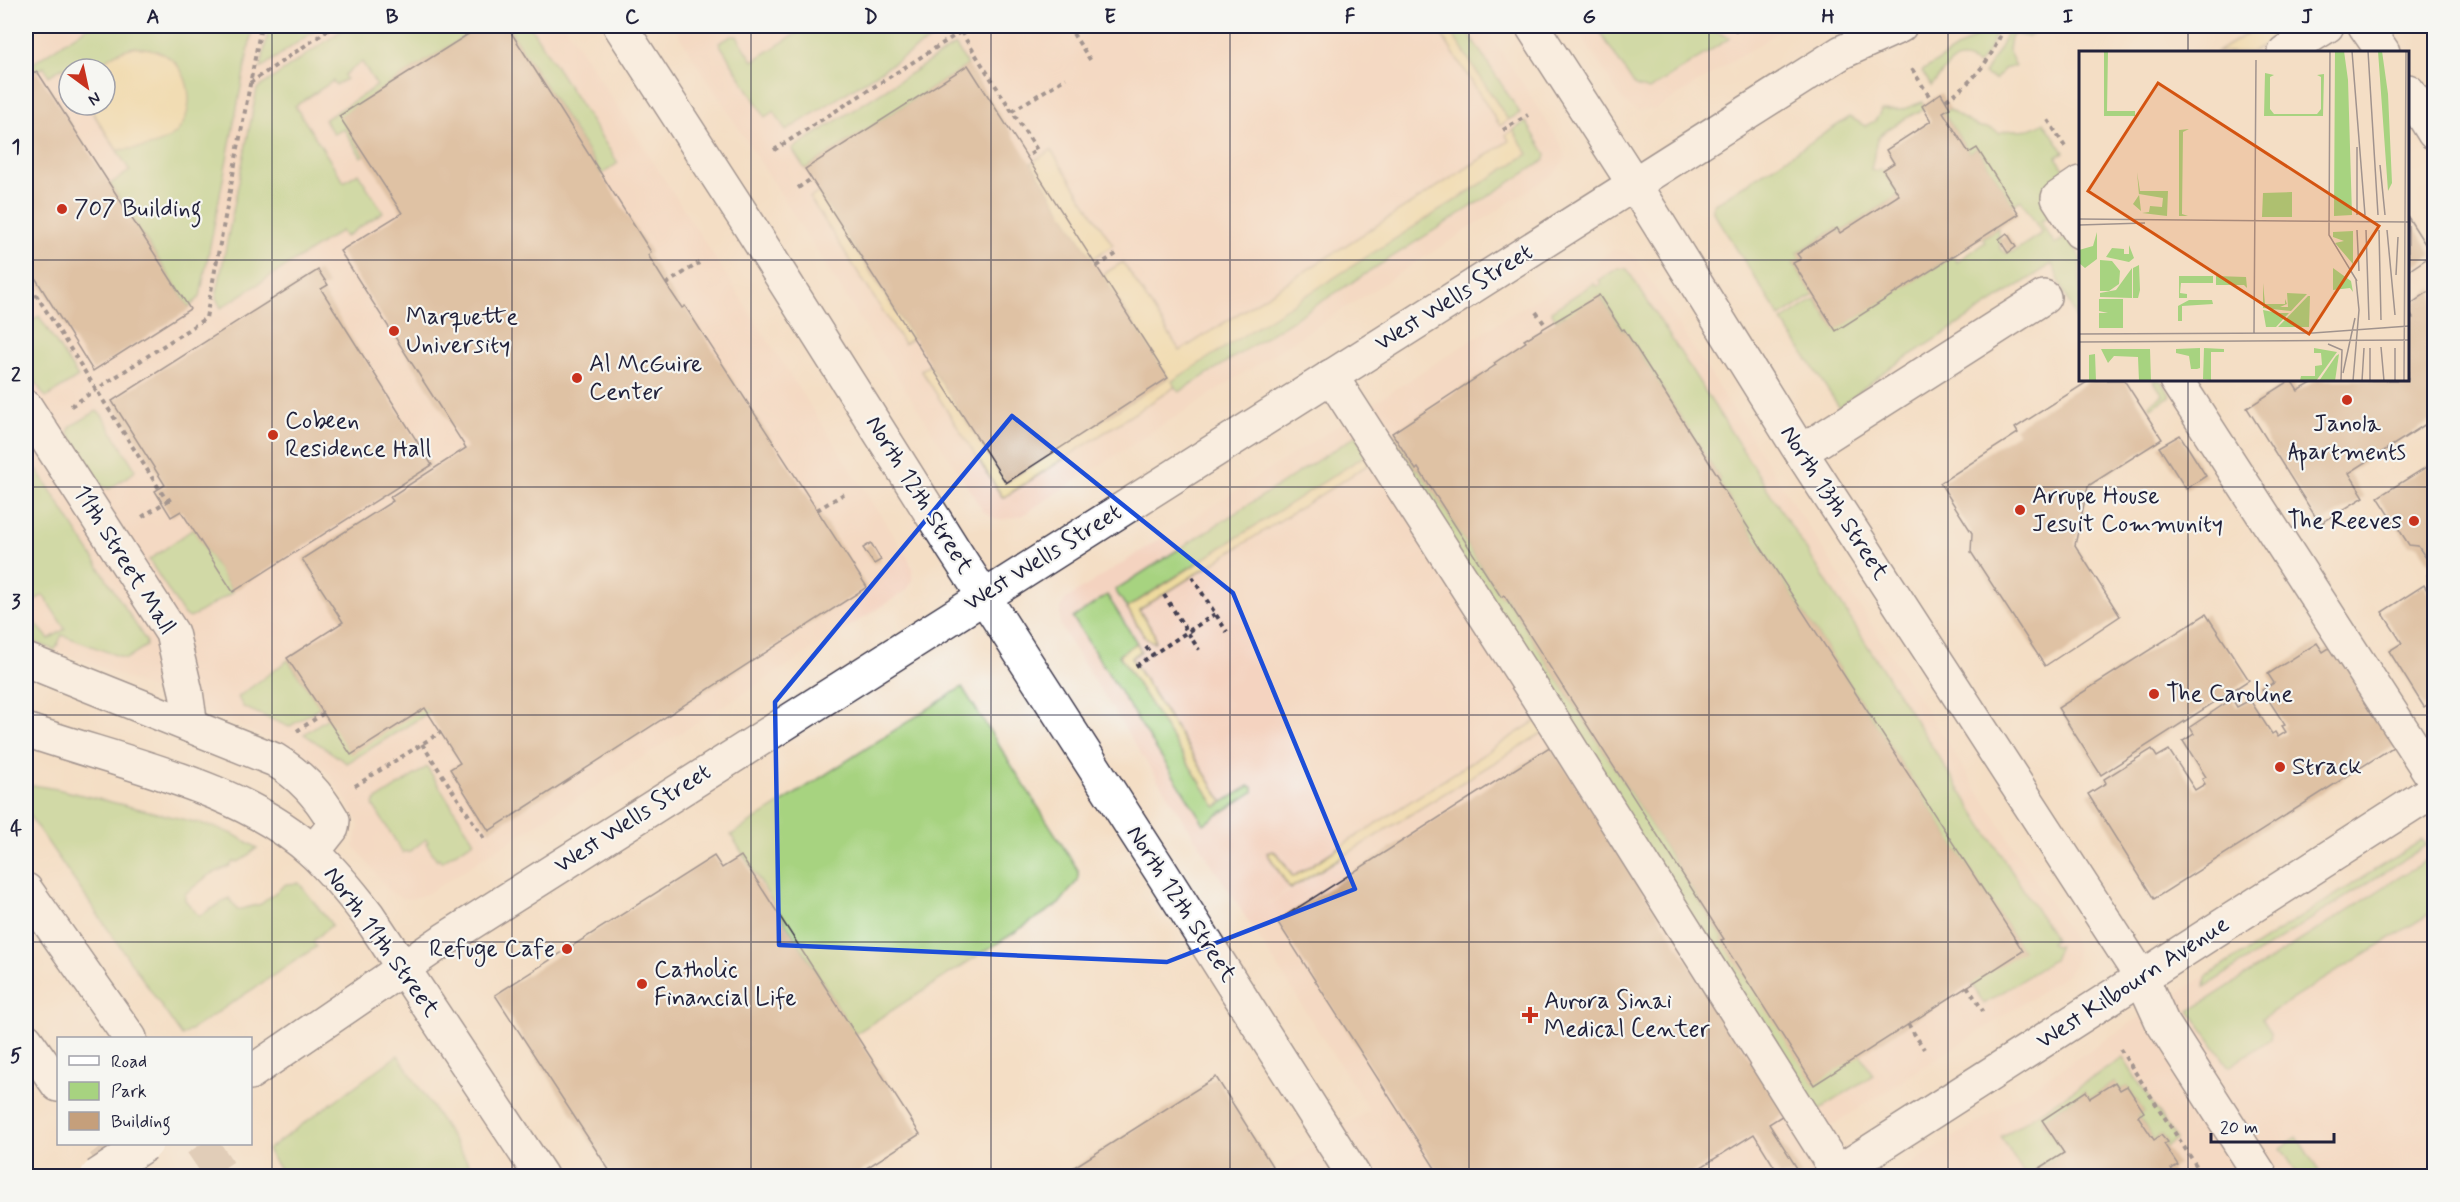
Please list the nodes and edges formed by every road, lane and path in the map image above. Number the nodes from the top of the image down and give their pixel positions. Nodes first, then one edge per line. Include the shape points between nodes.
1 (261, 26) edge
2 (334, 26) edge
3 (620, 26) edge
4 (970, 26) edge
5 (1068, 26) edge
6 (1532, 26) edge
7 (1717, 26) edge
8 (1864, 26) edge
9 (1900, 26) edge
10 (2004, 26) edge
11 (2327, 26) edge
12 (2365, 26) edge
13 (2434, 26) edge
14 (1756, 30) dead end
15 (2429, 30) dead end
16 (961, 32) junction
17 (2287, 51) edge
18 (2382, 51) edge
19 (1842, 52) junction
20 (1091, 62) dead end
21 (1912, 69) dead end
22 (1066, 78) dead end
23 (250, 84) junction
24 (2409, 93) edge
25 (1931, 99) dead end
26 (1946, 100) dead end
27 (1012, 111) junction
28 (1528, 115) dead end
29 (2048, 120) dead end
30 (1503, 130) dead end
31 (2434, 133) edge
32 (774, 150) dead end
33 (1026, 157) dead end
34 (2076, 170) edge
35 (811, 179) dead end
36 (1634, 184) junction
37 (798, 188) dead end
38 (2079, 230) edge
39 (1118, 253) dead end
40 (699, 263) dead end
41 (1097, 266) dead end
42 (26, 279) edge
43 (666, 284) dead end
44 (2044, 297) dead end
45 (1536, 312) dead end
46 (1546, 326) dead end
47 (1331, 376) junction
48 (2177, 381) edge
49 (95, 390) junction
50 (32, 417) edge
51 (1801, 452) junction
52 (847, 492) dead end
53 (173, 497) dead end
54 (167, 501) junction
55 (817, 510) dead end
56 (111, 538) junction
57 (1192, 577) dead end
58 (1164, 595) dead end
59 (983, 596) junction
60 (1215, 614) junction
61 (1188, 632) junction
62 (1227, 632) dead end
63 (1146, 647) dead end
64 (1199, 650) dead end
65 (1152, 656) junction
66 (26, 660) edge
67 (1136, 666) dead end
68 (324, 713) dead end
69 (191, 726) junction
70 (26, 730) edge
71 (441, 732) dead end
72 (288, 737) dead end
73 (422, 744) junction
74 (2434, 779) edge
75 (351, 788) dead end
76 (2434, 790) edge
77 (485, 840) dead end
78 (313, 852) junction
79 (26, 890) edge
80 (403, 969) junction
81 (2142, 978) junction
82 (1967, 986) dead end
83 (1983, 1011) dead end
84 (1908, 1024) dead end
85 (129, 1037) edge
86 (26, 1040) edge
87 (1924, 1049) dead end
88 (2120, 1049) dead end
89 (252, 1072) edge
90 (57, 1084) edge
91 (143, 1145) edge
92 (1835, 1175) edge
93 (97, 1176) edge
94 (541, 1176) edge
95 (1354, 1176) edge
96 (2203, 1176) edge
97 (2261, 1176) edge

1 - 23 path
2 - 23 path
3 - 59 main road, North 12th Street
4 - 16 path
5 - 20 path
6 - 36 main road, North 13th Street
7 - 14 path
8 - 19 main road, West Wells Street
9 - 19 main road, West Wells Street
10 - 26 path via 1980,70 1952,99
11 - 17 main road
12 - 18 main road
13 - 15 path
16 - 27 path
16 - 32 path
19 - 36 main road, West Wells Street
21 - 25 path
22 - 27 path
23 - 49 path via 206,318
24 - 31 main road
27 - 33 path via 1037,150
28 - 30 path
29 - 34 path
34 - 38 main road via 2058,198
35 - 37 path
36 - 47 main road, West Wells Street
36 - 51 main road, North 13th Street
39 - 41 path
40 - 43 path
42 - 49 path
44 - 51 main road
45 - 46 path
47 - 59 main road, West Wells Street
47 - 92 main road via 1556,724
48 - 74 main road
49 - 50 path
49 - 54 path
50 - 56 main road, 11th Street Mall
51 - 81 main road, North 13th Street
52 - 55 path
53 - 54 path
54 - 56 path
56 - 69 main road, 11th Street Mall via 172,633
57 - 60 path
58 - 61 path
59 - 80 main road, West Wells Street
59 - 95 main road, North 12th Street
60 - 61 path
60 - 62 path
61 - 64 path
61 - 65 path
63 - 65 path
65 - 67 path
66 - 69 main road
68 - 72 path
69 - 78 main road via 275,760 311,787 333,820 332,828
70 - 78 main road, North 11th Street via 200,787 263,816
71 - 73 path
73 - 75 path
73 - 77 path
76 - 81 main road, West Kilbourn Avenue
78 - 80 main road, North 11th Street via 349,891
79 - 85 main road
80 - 89 main road, West Wells Street
80 - 94 main road, North 11th Street
81 - 92 main road, West Kilbourn Avenue
81 - 97 main road, North 13th Street via 2162,1022
82 - 83 path
84 - 87 path
86 - 90 main road
88 - 96 path
91 - 93 main road, bridge

